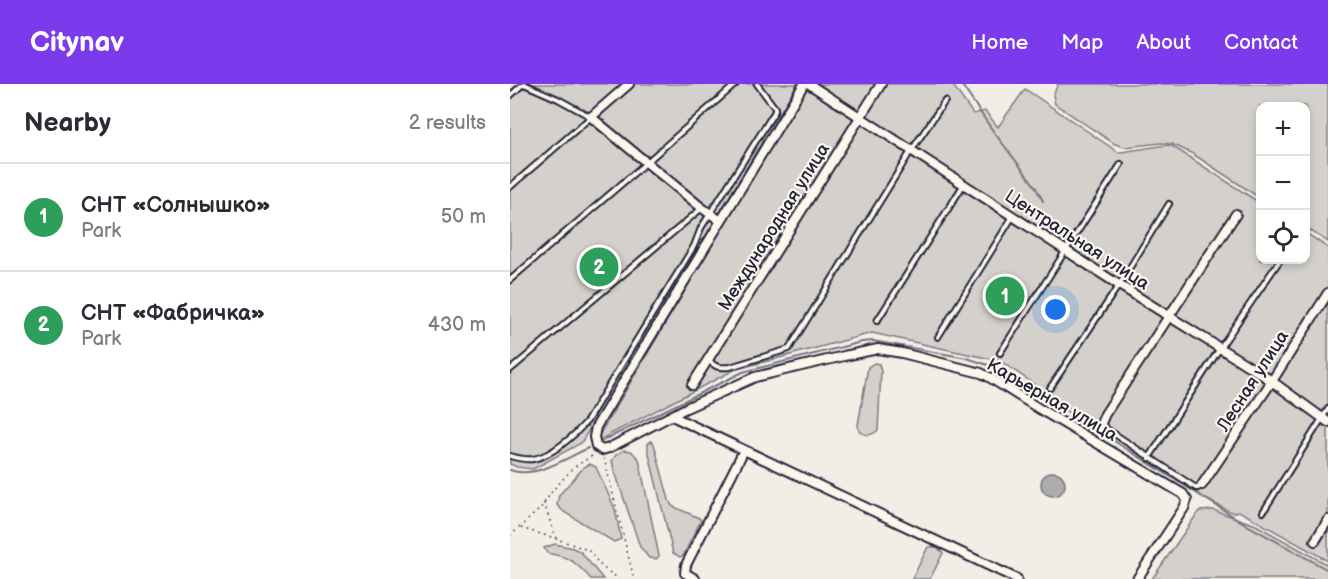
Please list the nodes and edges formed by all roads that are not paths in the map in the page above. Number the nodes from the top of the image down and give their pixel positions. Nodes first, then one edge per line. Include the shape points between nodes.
1 (524, 84) edge
2 (629, 84) edge
3 (736, 84) edge
4 (757, 84) edge
5 (804, 84) edge
6 (809, 84) edge
7 (881, 84) edge
8 (510, 96) edge
9 (945, 101) dead end
10 (591, 117) junction
11 (861, 117) junction
12 (911, 151) junction
13 (647, 162) junction
14 (1121, 164) dead end
15 (964, 184) junction
16 (510, 187) edge
17 (1169, 204) dead end
18 (702, 208) junction
19 (711, 214) junction
20 (1236, 214) dead end
21 (1013, 216) junction
22 (720, 221) junction
23 (1065, 250) junction
24 (1277, 264) edge
25 (510, 279) edge
26 (1119, 285) junction
27 (1328, 293) edge
28 (1168, 316) junction
29 (878, 321) dead end
30 (938, 337) dead end
31 (1220, 348) junction
32 (1000, 353) dead end
33 (708, 358) junction
34 (510, 370) edge
35 (1272, 381) junction
36 (692, 385) dead end
37 (1050, 388) dead end
38 (1328, 409) edge
39 (672, 416) junction
40 (1325, 420) edge
41 (1102, 421) joint
42 (744, 450) junction
43 (510, 456) edge
44 (1149, 458) junction
45 (1202, 484) joint
46 (1263, 512) dead end
47 (1328, 520) edge
48 (1315, 541) dead end
49 (695, 579) edge
50 (1017, 579) edge
51 (1137, 579) edge

1 - 8 lane
1 - 10 lane
2 - 10 street
3 - 13 lane
4 - 19 lane via 775,111
5 - 22 street
6 - 11 street, Центральная улица
7 - 11 street, Международная улица
9 - 12 lane
10 - 13 street
10 - 16 lane
11 - 12 street, Центральная улица
11 - 33 street, Международная улица
12 - 15 street, Центральная улица
12 - 33 lane via 789,349 721,368
13 - 18 street
13 - 25 lane
14 - 23 lane
15 - 21 street, Центральная улица
15 - 29 lane
17 - 26 lane
18 - 19 street
18 - 34 lane
19 - 22 street
19 - 43 lane via 587,421 576,433 536,459
20 - 28 street
21 - 23 street, Центральная улица
21 - 30 lane
22 - 39 street via 596,427 596,446 602,450
23 - 26 street, Центральная улица
23 - 32 lane
24 - 31 lane
26 - 28 street, Центральная улица
26 - 37 lane
27 - 35 street, Лесная улица
28 - 31 street, Центральная улица
28 - 41 street
31 - 35 street, Центральная улица
31 - 44 lane
33 - 36 street, Международная улица
35 - 40 street, Центральная улица
35 - 45 street, Лесная улица
38 - 40 lane
39 - 42 street
39 - 51 street, Карьерная улица via 755,377 878,349 981,374 1183,494 1187,500 1184,508
40 - 46 lane
41 - 44 lane via 1107,429
42 - 49 street via 686,565 685,573
42 - 50 street
44 - 45 lane via 1196,488
47 - 48 street

